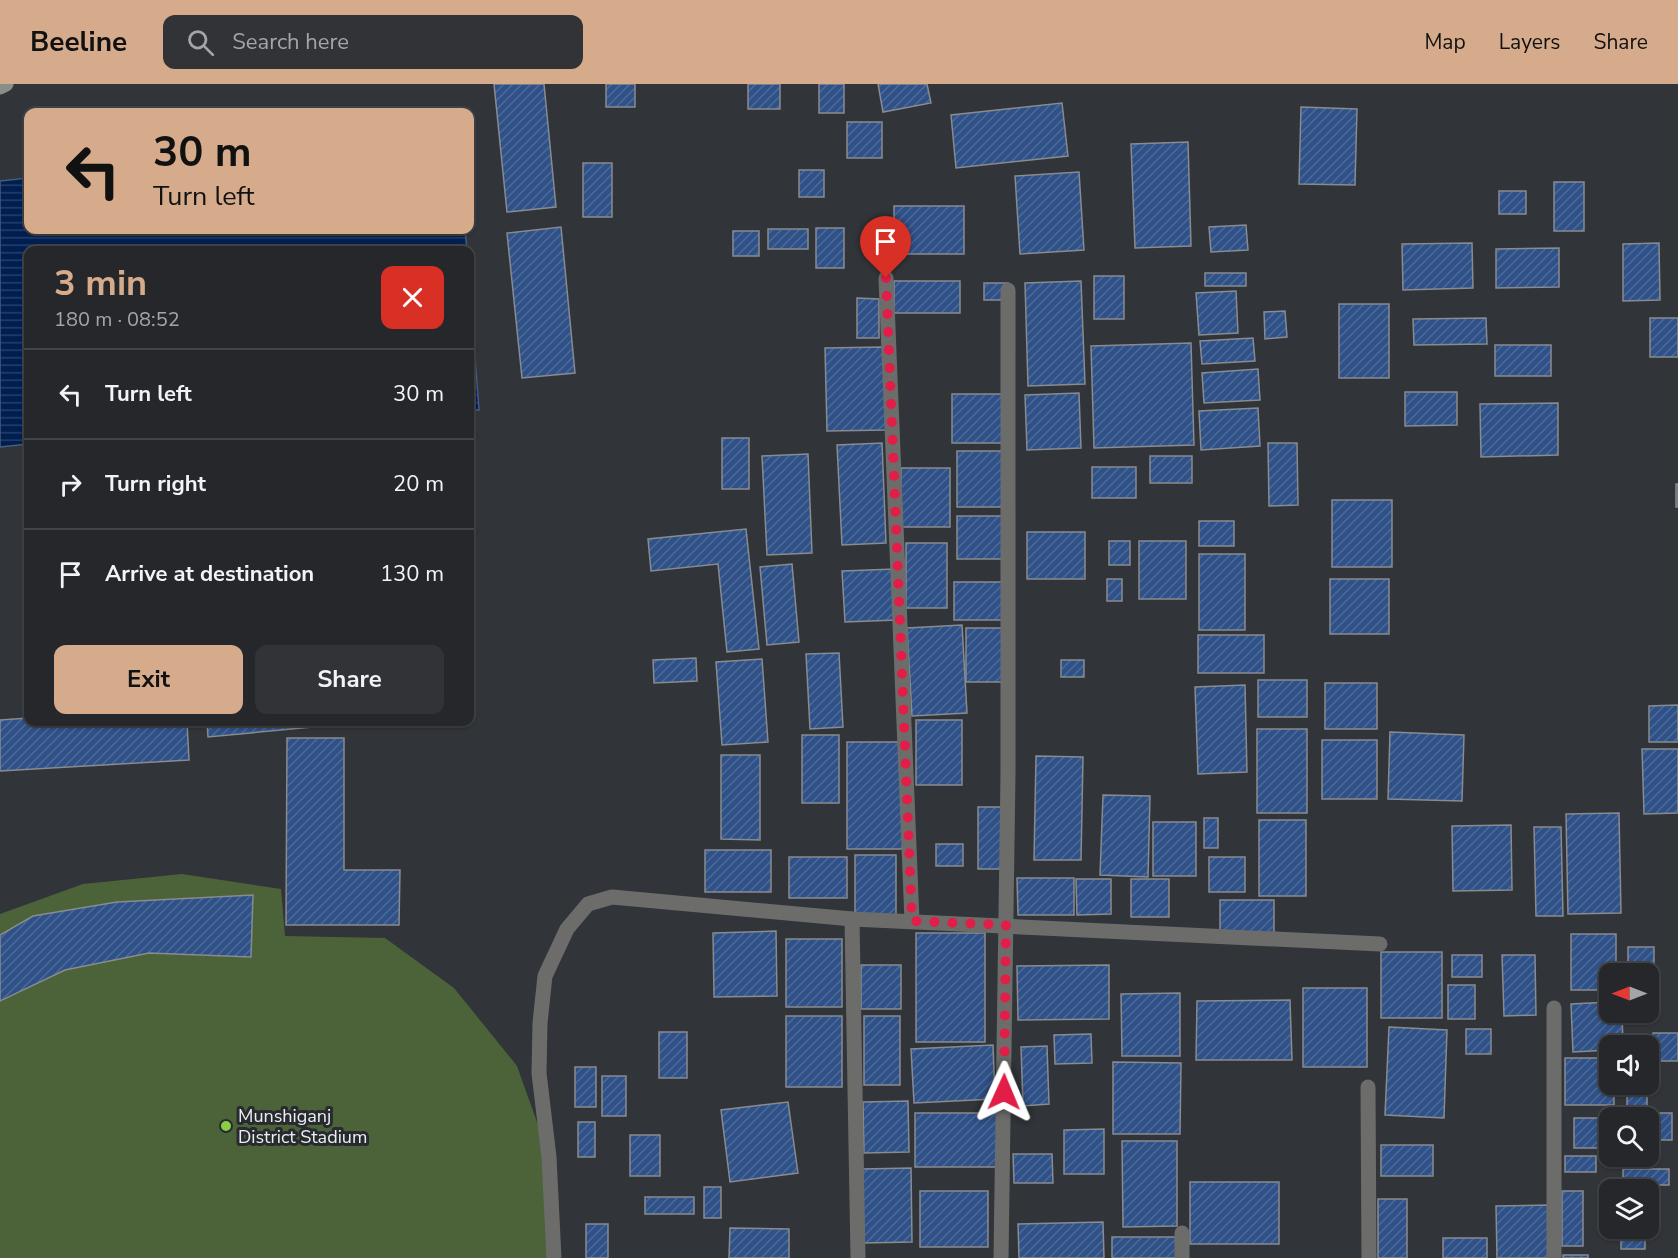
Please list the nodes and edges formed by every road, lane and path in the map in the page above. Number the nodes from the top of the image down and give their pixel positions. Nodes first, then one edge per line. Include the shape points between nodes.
1 (6, 84) edge
2 (0, 87) edge
3 (886, 278) dead end
4 (1008, 290) dead end
5 (852, 920) junction
6 (912, 921) junction
7 (1006, 925) junction
8 (1380, 944) dead end
9 (1554, 1008) dead end
10 (1368, 1087) dead end
11 (1182, 1233) dead end
12 (554, 1258) edge
13 (858, 1258) edge
14 (1001, 1258) edge
15 (1182, 1258) edge
16 (1369, 1258) edge
17 (1554, 1258) edge

1 - 2 main road
3 - 6 street
4 - 7 street
5 - 6 street
5 - 12 street via 612,897 588,904 567,930 545,976 540,1023 539,1073 549,1157
5 - 13 street
6 - 7 street
7 - 8 street
7 - 14 street
9 - 17 street
10 - 16 street
11 - 15 street

